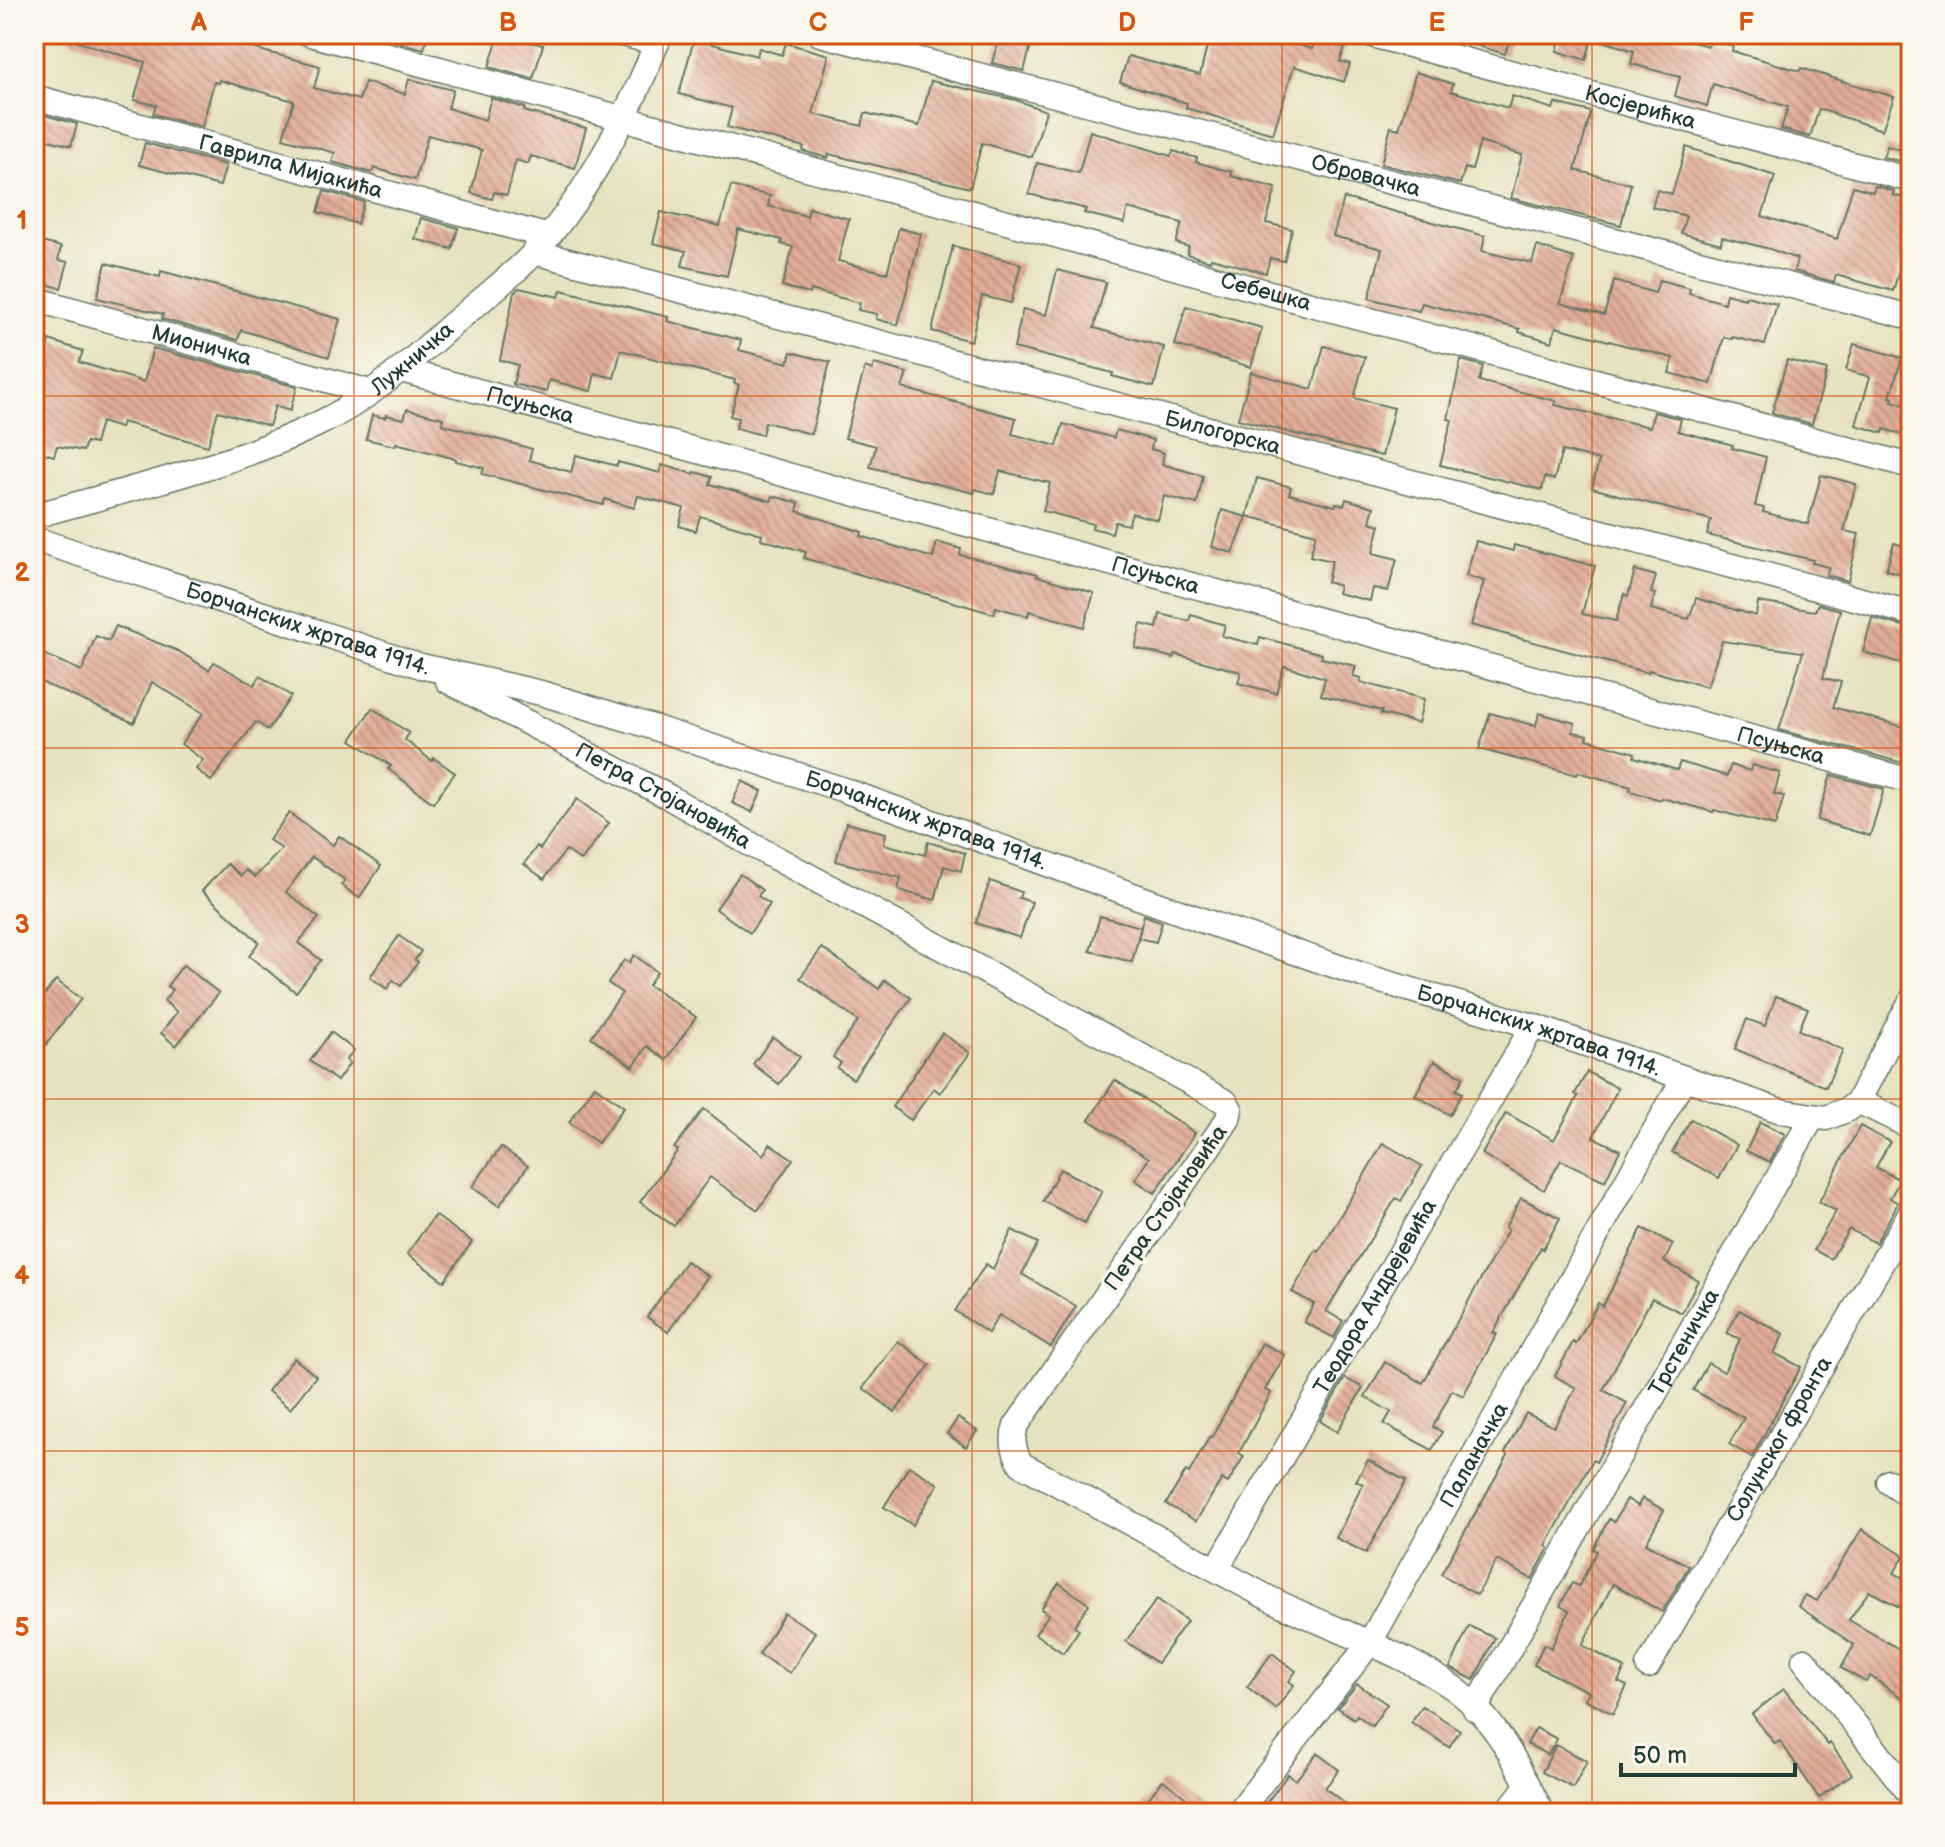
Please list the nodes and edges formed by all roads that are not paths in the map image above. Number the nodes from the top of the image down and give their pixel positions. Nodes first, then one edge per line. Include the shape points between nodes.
1 (310, 34) edge
2 (622, 34) edge
3 (820, 34) edge
4 (1368, 34) edge
5 (659, 39) edge
6 (34, 97) edge
7 (622, 118) junction
8 (1911, 180) edge
9 (540, 244) junction
10 (34, 299) edge
11 (1911, 317) edge
12 (401, 370) junction
13 (370, 392) junction
14 (1911, 466) edge
15 (34, 516) edge
16 (34, 539) edge
17 (1911, 613) edge
18 (421, 666) junction
19 (1911, 781) edge
20 (1911, 1001) edge
21 (1533, 1026) junction
22 (1684, 1078) junction
23 (1858, 1101) junction
24 (1812, 1118) junction
25 (1911, 1127) edge
26 (1911, 1212) edge
27 (1889, 1482) dead end
28 (1911, 1497) edge
29 (1217, 1568) junction
30 (1369, 1644) junction
31 (1804, 1660) dead end
32 (1648, 1666) dead end
33 (1475, 1709) junction
34 (1528, 1785) junction
35 (1911, 1795) edge
36 (1238, 1813) edge
37 (1506, 1813) edge
38 (1542, 1813) edge

1 - 7 street, Себешка
2 - 5 street
3 - 11 street, Обровачка
4 - 8 street, Косјерићка
5 - 7 street, Лужничка
6 - 9 street, Гаврила Мијакића
7 - 9 street, Лужничка via 592,175
7 - 14 street, Себешка
9 - 12 street, Лужничка
9 - 17 street, Билогорска
10 - 13 street, Мионичка
12 - 13 street, Лужничка
12 - 19 street, Псуњска
13 - 15 street, Лужничка via 276,442
16 - 18 street, Борчанских жртава 1914.
18 - 21 street, Борчанских жртава 1914. via 634,721 841,789 1356,973
18 - 29 street, Петра Стојановића via 1226,1102 1228,1119 1013,1436 1021,1464
20 - 23 street
21 - 22 street, Борчанских жртава 1914.
21 - 29 street, Теодора Андрејевића
22 - 24 street, Борчанских жртава 1914.
22 - 30 street, Паланачка
23 - 24 street via 1838,1114
23 - 25 street
24 - 33 street, Трстеничка
26 - 32 street, Солунског фронта
27 - 28 street
29 - 30 street, Петра Стојановића
30 - 33 street, Петра Стојановића via 1455,1690
30 - 36 street, Паланачка
31 - 35 street
33 - 34 street, Петра Стојановића
34 - 37 street
34 - 38 street, Петра Стојановића

